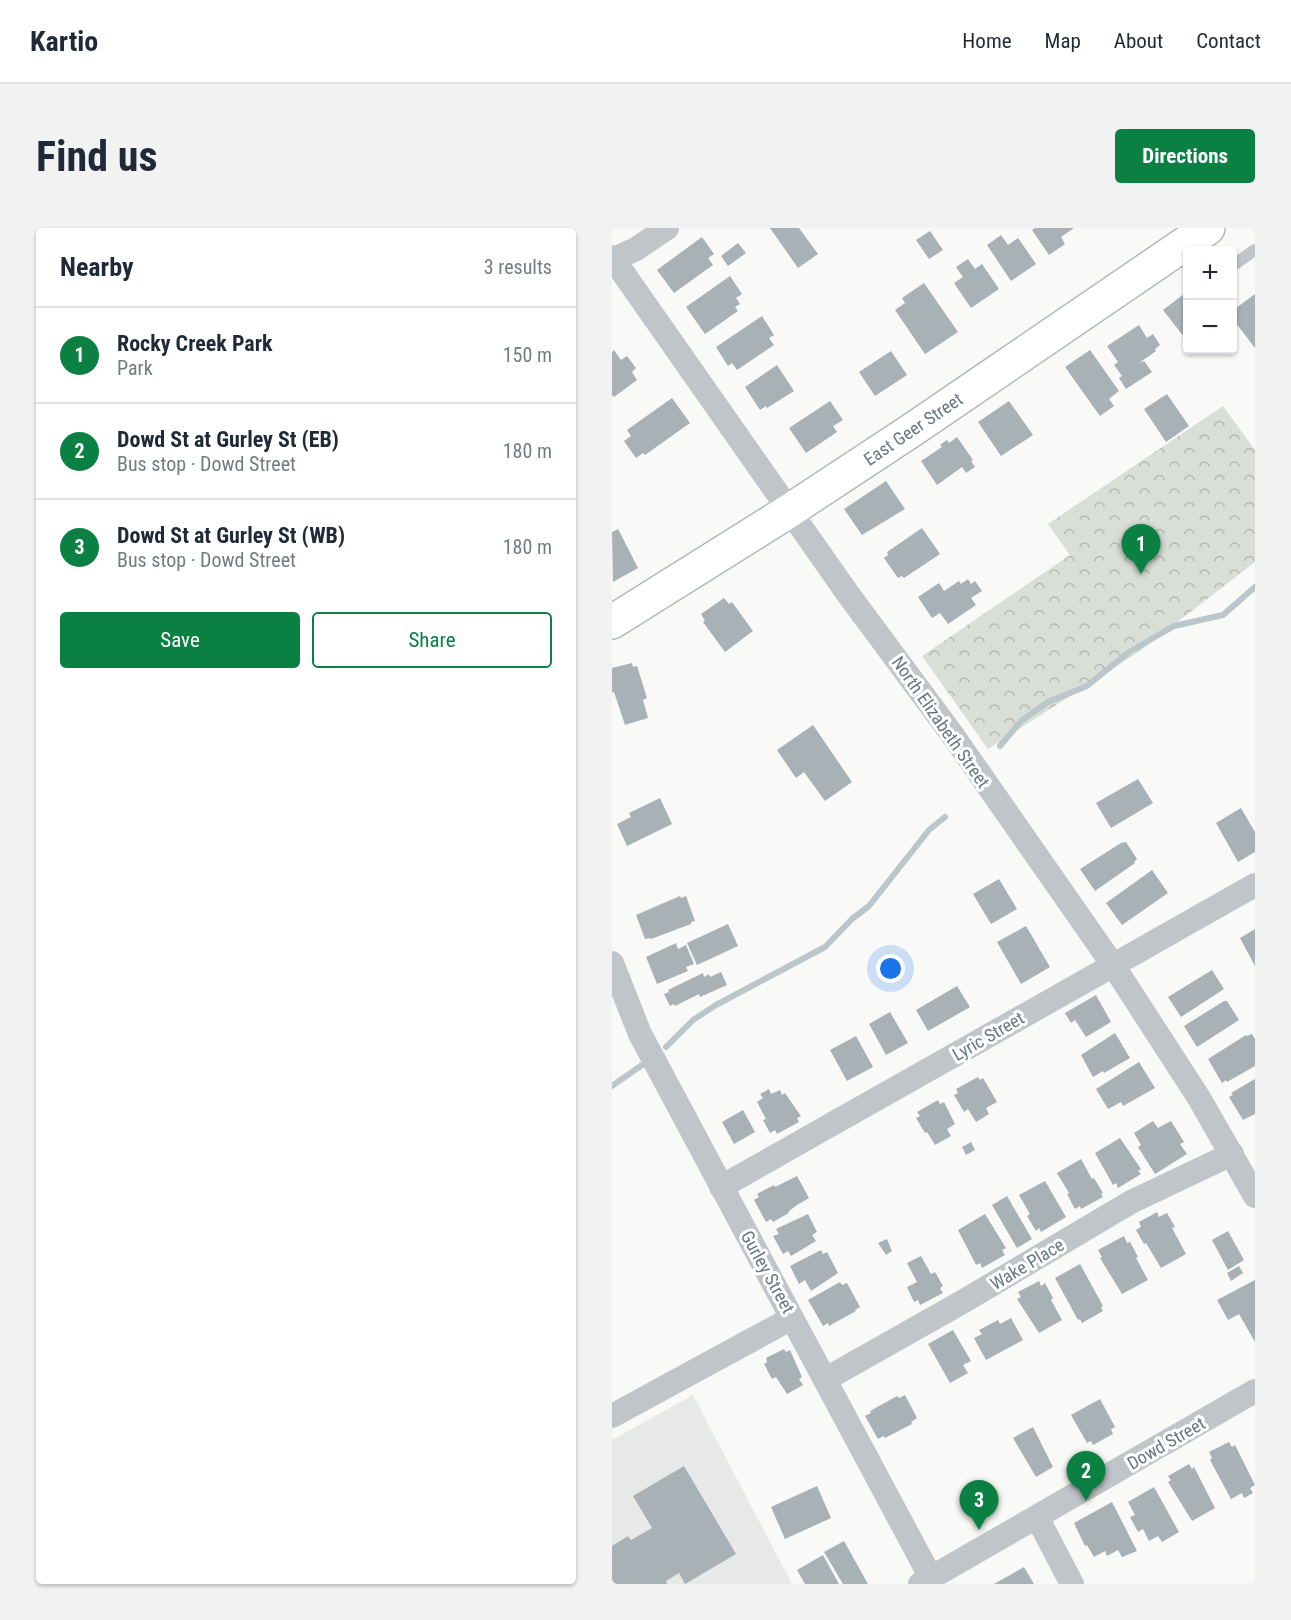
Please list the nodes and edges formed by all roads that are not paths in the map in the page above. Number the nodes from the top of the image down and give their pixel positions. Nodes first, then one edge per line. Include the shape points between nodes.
1 (667, 228) edge
2 (1204, 235) edge
3 (1255, 250) edge
4 (612, 259) edge
5 (1237, 263) edge
6 (789, 511) junction
7 (612, 622) edge
8 (1255, 885) edge
9 (612, 963) edge
10 (1113, 965) junction
11 (1232, 1154) junction
12 (721, 1187) junction
13 (1255, 1196) edge
14 (792, 1318) junction
15 (826, 1379) junction
16 (1255, 1391) edge
17 (612, 1416) edge
18 (1037, 1517) junction
19 (926, 1581) edge
20 (1072, 1584) edge

1 - 4 street via 636,249
2 - 6 street, East Geer Street
3 - 5 lane
4 - 6 street, North Elizabeth Street
6 - 7 street, East Geer Street
6 - 10 street, North Elizabeth Street via 954,737
8 - 10 street, Lyric Street
9 - 12 street, Gurley Street via 640,1034
10 - 11 street, North Elizabeth Street
10 - 12 street, Lyric Street
11 - 13 street, North Elizabeth Street
11 - 15 street, Wake Place via 1131,1202
12 - 14 street, Gurley Street
14 - 15 street, Gurley Street
14 - 17 street
15 - 19 street, Gurley Street
16 - 18 street, Dowd Street
18 - 19 street, Dowd Street
18 - 20 street

